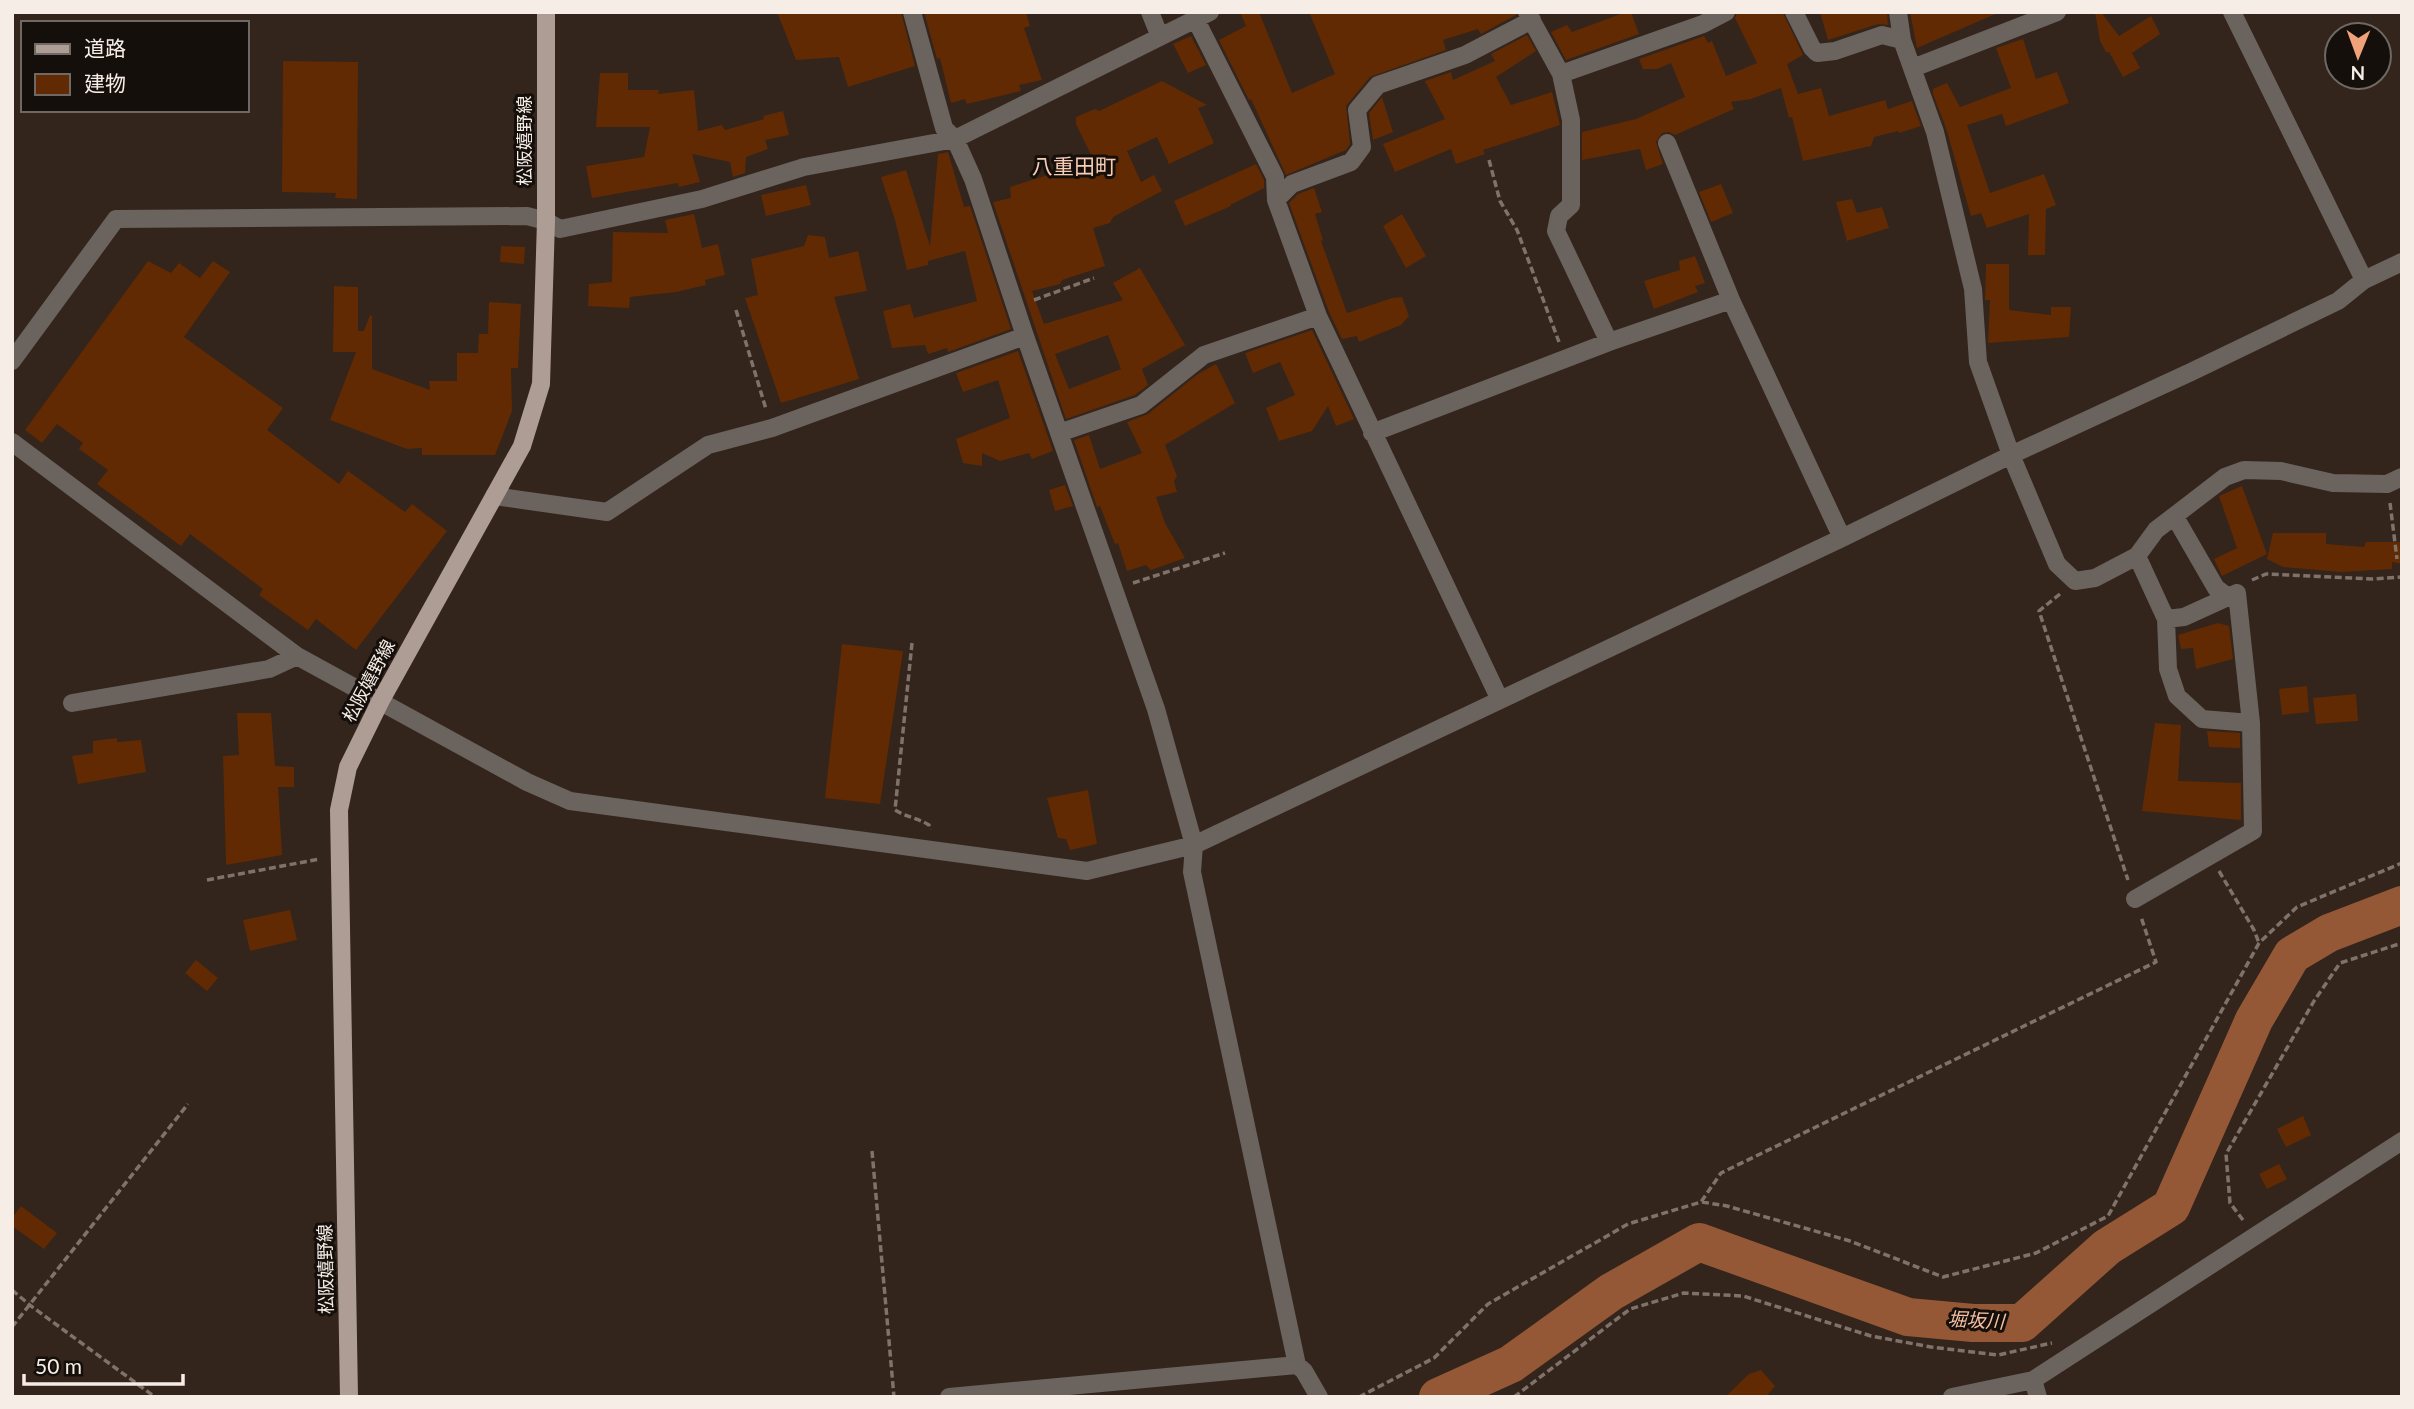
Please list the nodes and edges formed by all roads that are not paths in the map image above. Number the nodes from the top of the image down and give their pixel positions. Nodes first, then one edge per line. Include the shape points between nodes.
1 (545, 12) edge
2 (912, 12) edge
3 (1150, 12) edge
4 (1726, 12) edge
5 (1794, 12) edge
6 (1898, 12) edge
7 (2057, 12) edge
8 (2232, 12) edge
9 (1203, 16) edge
10 (1530, 16) edge
11 (1160, 37) junction
12 (1902, 40) junction
13 (1913, 68) junction
14 (1562, 74) junction
15 (955, 139) junction
16 (1667, 143) dead end
17 (1276, 200) junction
18 (546, 221) junction
19 (2402, 262) edge
20 (2364, 280) junction
21 (1731, 300) junction
22 (1318, 316) junction
23 (1025, 335) junction
24 (1609, 342) junction
25 (12, 361) edge
26 (1059, 433) junction
27 (1372, 433) junction
28 (12, 442) edge
29 (2011, 455) junction
30 (2402, 477) edge
31 (494, 496) junction
32 (2175, 517) junction
33 (1842, 538) junction
34 (2137, 556) junction
35 (2232, 595) junction
36 (2166, 619) junction
37 (297, 656) junction
38 (1500, 700) junction
39 (380, 702) junction
40 (72, 703) dead end
41 (2251, 723) junction
42 (1194, 845) junction
43 (2135, 899) road end
44 (2402, 1140) edge
45 (1297, 1365) junction
46 (2036, 1388) edge
47 (349, 1397) edge
48 (949, 1397) edge
49 (1319, 1397) edge
50 (1952, 1397) edge

1 - 18 main road, 松阪嬉野線
2 - 15 street via 944,128
3 - 11 street
4 - 14 street
5 - 12 street via 1817,53 1882,35
6 - 12 street
7 - 13 street
8 - 20 street
9 - 11 street
9 - 17 street via 1275,177
10 - 14 street
10 - 17 street via 1465,55 1378,85 1357,110 1362,147 1351,162 1292,184
11 - 15 street
12 - 13 street
13 - 29 street via 1935,132 1973,289 1978,362
14 - 24 street via 1571,120 1571,205 1559,216 1556,231
15 - 18 street via 804,166 702,199 560,229
15 - 23 street
16 - 21 street
17 - 22 street
18 - 25 street via 527,216 116,219
18 - 31 main road, 松阪嬉野線 via 541,384 522,446
19 - 20 street
20 - 29 street via 2338,300
21 - 24 street
21 - 33 street
22 - 26 street via 1204,355 1141,405
22 - 27 street
23 - 26 street
23 - 31 street via 772,428 708,445 607,512
24 - 27 street
26 - 42 street via 1156,709
27 - 38 street
28 - 37 street
29 - 33 street
29 - 34 street via 2057,564 2075,581 2095,578
30 - 32 street via 2387,484 2333,483 2281,471 2244,470 2225,477
31 - 39 main road, 松阪嬉野線
32 - 34 street via 2157,530
32 - 35 street via 2216,588
33 - 38 street
34 - 36 street
35 - 36 street via 2184,617
35 - 41 street
36 - 41 street via 2168,669 2177,696 2202,719
37 - 39 street
37 - 40 street via 269,669
38 - 42 street
39 - 42 street via 570,801 1087,870
39 - 47 main road, 松阪嬉野線 via 348,767 339,810
41 - 43 street via 2253,831
42 - 45 street via 1192,872
44 - 46 street via 2083,1348
45 - 48 street
45 - 49 street
46 - 50 street

